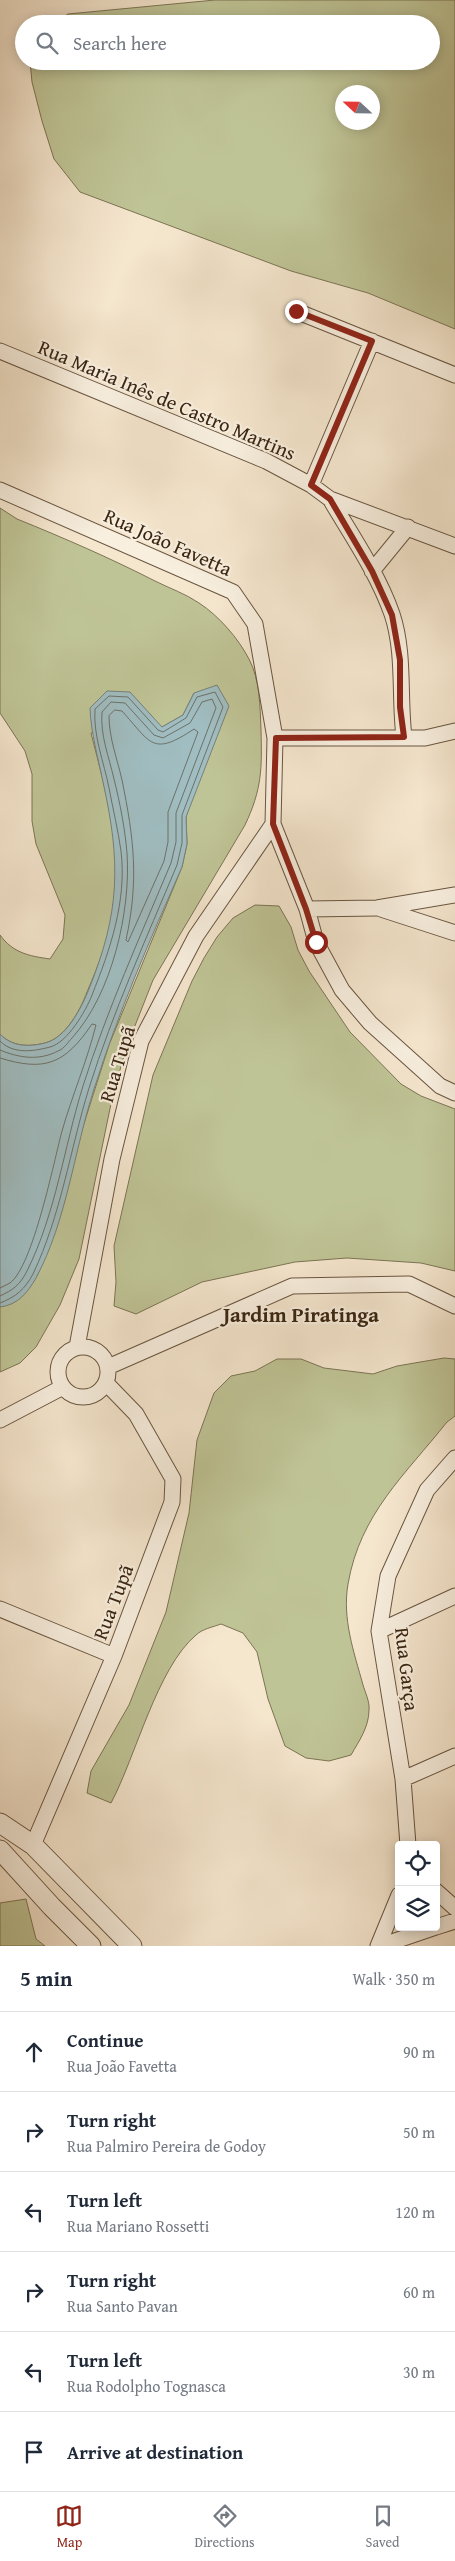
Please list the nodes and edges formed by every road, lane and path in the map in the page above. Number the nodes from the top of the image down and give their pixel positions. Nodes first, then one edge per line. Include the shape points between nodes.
1 (296, 311) dead end
2 (372, 341) junction
3 (0, 352) edge
4 (455, 375) edge
5 (311, 485) junction
6 (0, 490) edge
7 (330, 499) junction
8 (408, 527) junction
9 (455, 546) edge
10 (372, 571) junction
11 (455, 731) edge
12 (404, 737) junction
13 (276, 738) junction
14 (273, 824) junction
15 (455, 895) edge
16 (377, 908) junction
17 (306, 909) junction
18 (455, 933) edge
19 (455, 1093) edge
20 (455, 1306) edge
21 (77, 1347) junction
22 (108, 1367) junction
23 (106, 1383) junction
24 (63, 1387) junction
25 (0, 1420) edge
26 (455, 1458) edge
27 (455, 1596) edge
28 (0, 1609) edge
29 (380, 1631) junction
30 (114, 1656) junction
31 (455, 1756) edge
32 (403, 1779) junction
33 (0, 1823) edge
34 (408, 1841) edge
35 (33, 1845) junction
36 (0, 1850) edge
37 (440, 1895) edge
38 (395, 1905) edge
39 (455, 1908) edge
40 (455, 1921) edge
41 (440, 1926) edge
42 (424, 1931) edge
43 (91, 1946) edge
44 (132, 1946) edge
45 (379, 1946) edge

1 - 2 street
2 - 4 street
2 - 5 street
3 - 5 street, Rua Maria Inês de Castro Martins via 266,461
5 - 7 street, Rua Maria Inês de Castro Martins
6 - 13 street, Rua João Favetta via 233,592 255,624
7 - 8 street, Rua Maria Inês de Castro Martins
7 - 10 street
8 - 9 street, Rua Maria Inês de Castro Martins
8 - 10 street
10 - 12 street via 392,615 400,660
11 - 12 street via 425,738
12 - 13 street
13 - 14 street, Rua João Favetta
14 - 17 street, Rua João Favetta
14 - 21 street, Rua Tupã via 196,936 141,1041 112,1159
15 - 16 street
16 - 17 street
16 - 18 street
17 - 19 street, Rua João Favetta via 316,942 342,990 370,1024 440,1086
20 - 22 street via 409,1284 292,1286
21 - 22 street via 100,1352
21 - 24 street via 63,1356 59,1363 59,1380
22 - 23 street
23 - 24 street via 94,1395 86,1397 77,1396
23 - 30 street, Rua Tupã via 136,1414 173,1479 172,1502
24 - 25 street
26 - 29 street, Rua Garça via 427,1490 388,1576
27 - 29 street
28 - 30 street
29 - 32 street, Rua Garça
30 - 35 street, Rua Tupã
31 - 32 street
32 - 34 street, Rua Garça
33 - 35 street
35 - 44 street
36 - 43 street
37 - 39 street
38 - 45 street
40 - 41 street
42 - 45 street

